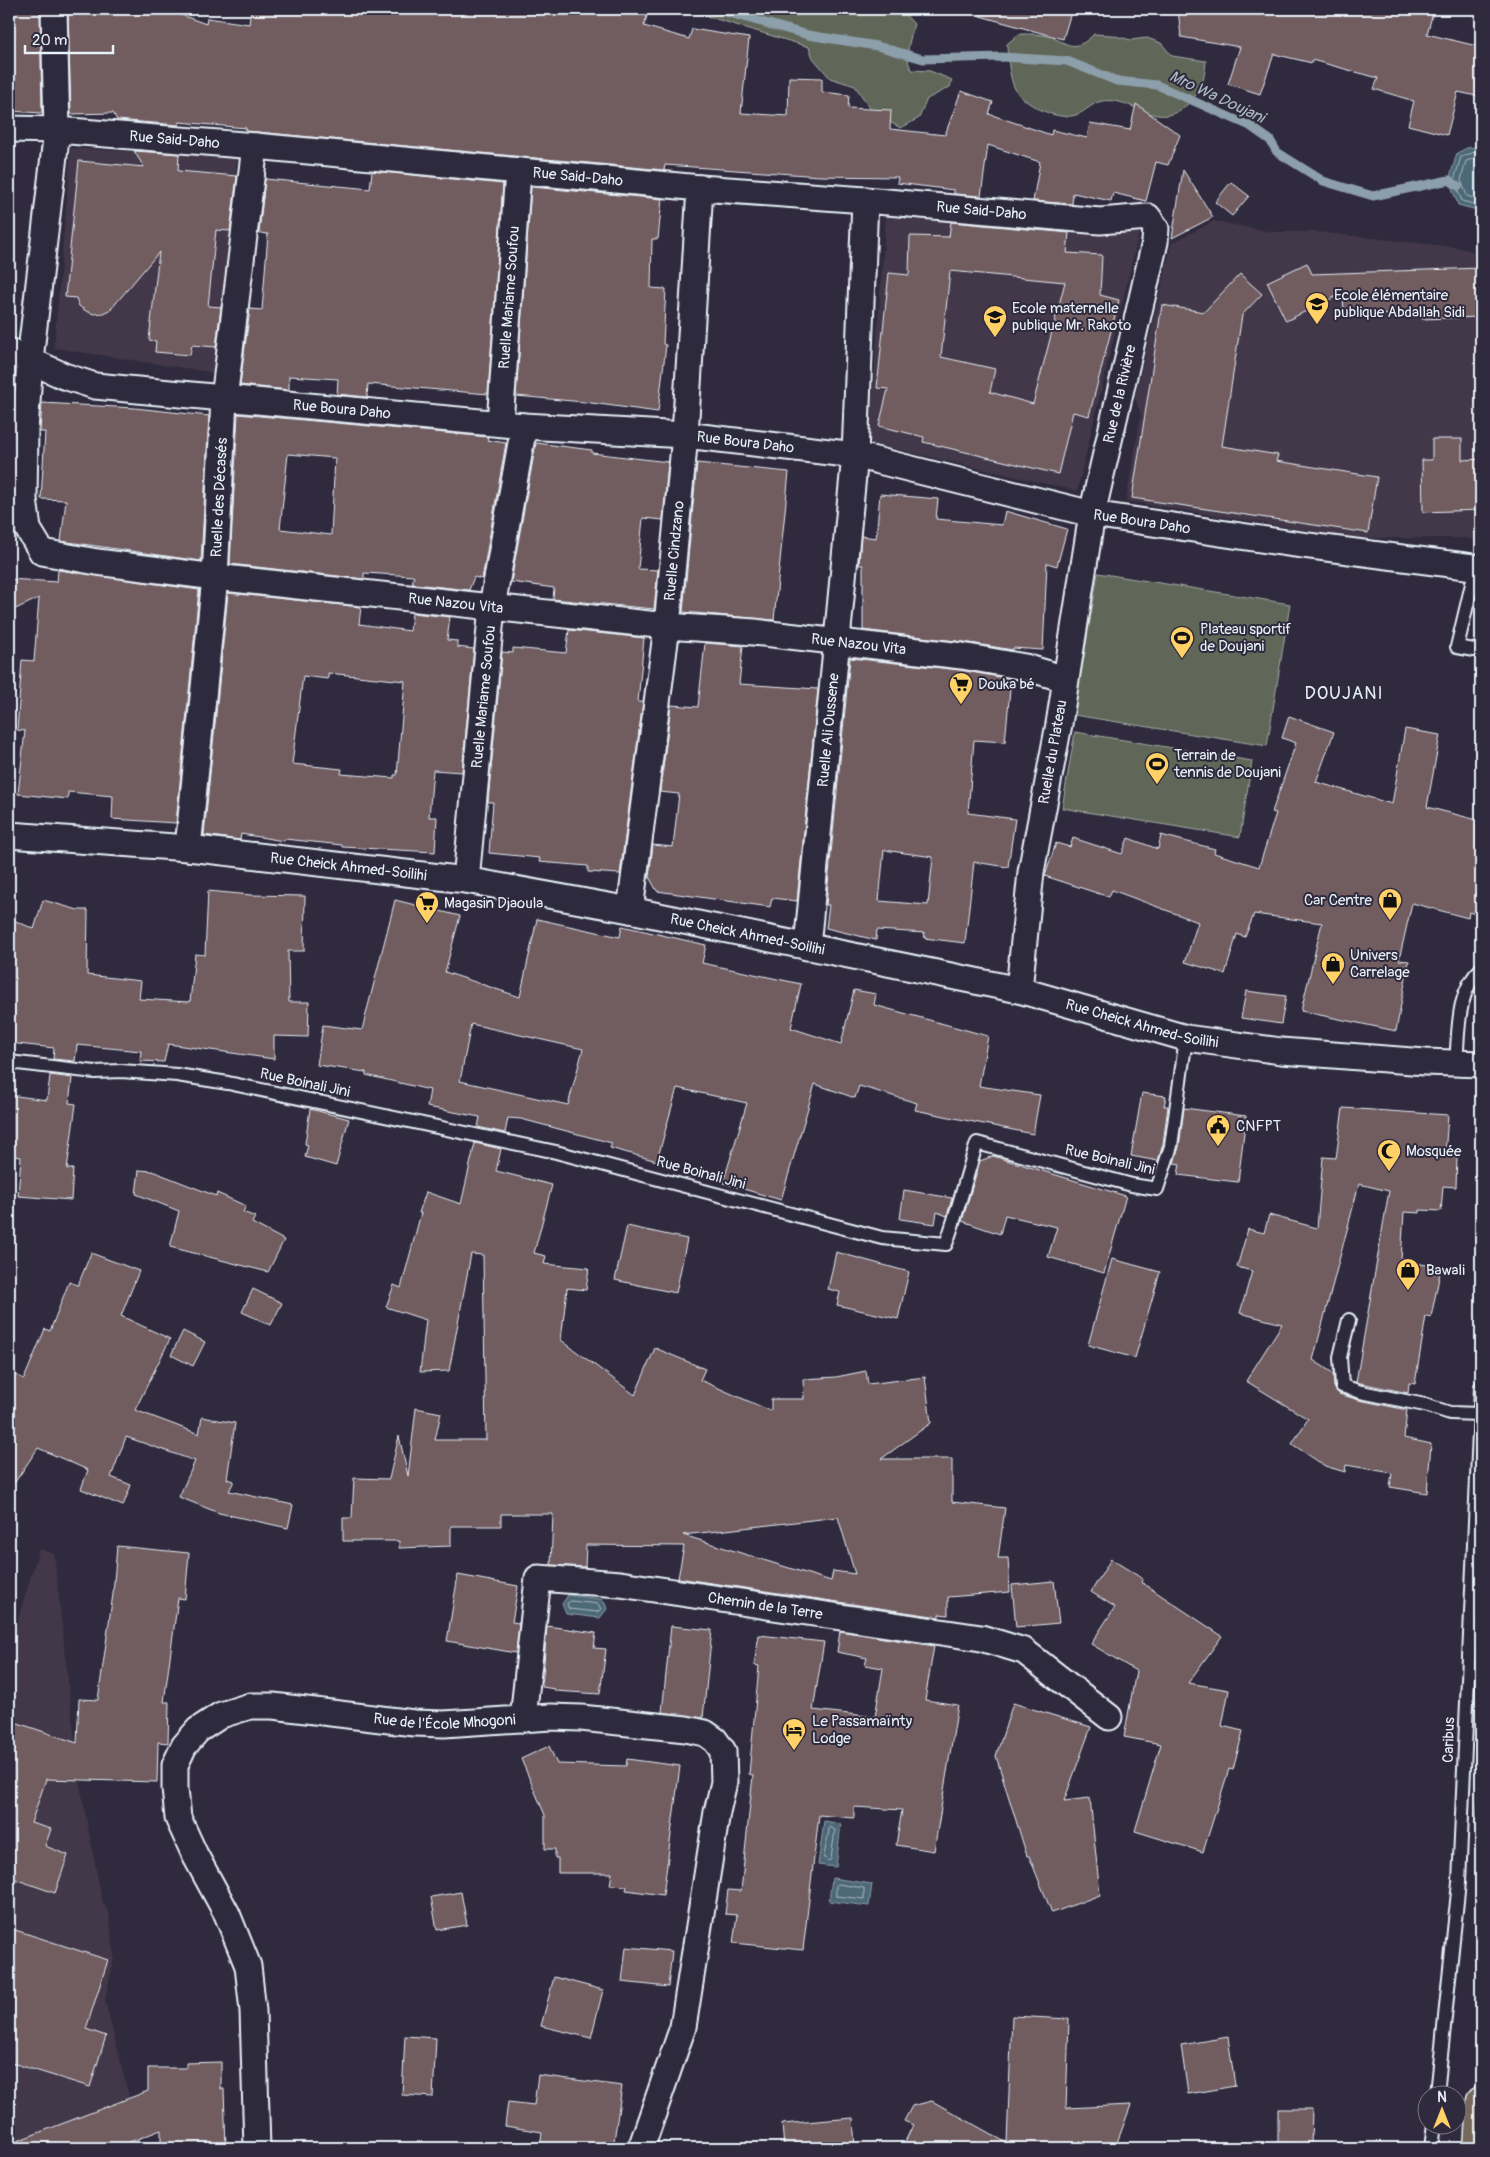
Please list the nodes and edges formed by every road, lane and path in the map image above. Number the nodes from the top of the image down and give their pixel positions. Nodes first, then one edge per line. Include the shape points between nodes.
1 (54, 9) edge
2 (9, 129) edge
3 (57, 130) junction
4 (255, 146) junction
5 (518, 171) junction
6 (700, 188) junction
7 (865, 200) junction
8 (1148, 216) joint
9 (19, 355) edge
10 (224, 399) junction
11 (500, 423) junction
12 (524, 426) junction
13 (686, 435) junction
14 (855, 455) junction
15 (1092, 514) junction
16 (1479, 567) edge
17 (215, 577) junction
18 (492, 607) junction
19 (668, 626) junction
20 (837, 643) junction
21 (1474, 650) dead end
22 (1065, 679) junction
23 (9, 835) edge
24 (188, 848) junction
25 (466, 880) junction
26 (630, 910) junction
27 (806, 948) junction
28 (1481, 969) edge
29 (1019, 990) junction
30 (1186, 1038) junction
31 (9, 1062) edge
32 (1456, 1063) junction
33 (1481, 1064) edge
34 (1349, 1320) dead end
35 (1481, 1387) edge
36 (1479, 1414) junction
37 (1110, 1717) dead end
38 (523, 1719) junction
39 (1438, 2084) edge
40 (1481, 2101) edge
41 (1433, 2134) edge
42 (257, 2148) edge
43 (641, 2148) edge
44 (1431, 2148) edge
45 (1478, 2148) edge

1 - 3 street
2 - 3 street, Rue Said-Daho
3 - 4 street, Rue Said-Daho
3 - 9 street
4 - 5 street, Rue Said-Daho
4 - 10 street, Ruelle des Décasés
5 - 6 street, Rue Said-Daho
5 - 11 street, Ruelle Mariame Soufou
6 - 7 street, Rue Said-Daho
6 - 13 street, Ruelle Cindzano
7 - 8 street, Rue Said-Daho via 1100,221
7 - 14 street, Ruelle Ali Oussene
8 - 15 street, Rue de la Rivière via 1156,228 1155,242
9 - 10 street, Rue Boura Daho via 95,386
9 - 17 street, Rue Nazou Vita via 25,430 24,499 28,529 42,552
10 - 11 street, Rue Boura Daho
10 - 17 street, Ruelle des Décasés
11 - 12 street, Rue Boura Daho
12 - 13 street, Rue Boura Daho
12 - 18 street, Ruelle Mariame Soufou
13 - 14 street, Rue Boura Daho
13 - 19 street, Ruelle Cindzano
14 - 15 street, Rue Boura Daho
14 - 20 street, Ruelle Ali Oussene
15 - 16 street, Rue Boura Daho
15 - 22 street, Ruelle du Plateau
16 - 21 lane via 1458,647
17 - 18 street, Rue Nazou Vita
17 - 24 street, Ruelle des Décasés
18 - 19 street, Rue Nazou Vita
18 - 25 street, Ruelle Mariame Soufou
19 - 20 street, Rue Nazou Vita via 754,632
19 - 26 street, Ruelle Cindzano
20 - 22 street, Rue Nazou Vita via 962,656 1025,667
20 - 27 street, Ruelle Ali Oussene
22 - 29 street, Ruelle du Plateau via 1031,872
23 - 24 street, Rue Cheick Ahmed-Soilihi
24 - 25 street, Rue Cheick Ahmed-Soilihi
25 - 26 street, Rue Cheick Ahmed-Soilihi
26 - 27 street, Rue Cheick Ahmed-Soilihi
27 - 29 street, Rue Cheick Ahmed-Soilihi
28 - 32 lane via 1472,977 1462,1002
29 - 30 street, Rue Cheick Ahmed-Soilihi
30 - 31 lane, Rue Boinali Jini via 1171,1146 1157,1189 976,1143 946,1244 882,1238 556,1152 228,1083 176,1075 95,1072
30 - 32 street, Rue Cheick Ahmed-Soilihi via 1281,1051
32 - 33 street, Rue Cheick Ahmed-Soilihi
34 - 36 lane via 1340,1357 1342,1386 1450,1413
35 - 36 lane, Caribus
36 - 39 lane, Caribus via 1459,1882
37 - 38 street, Chemin de la Terre via 1024,1651 981,1638 620,1584 538,1578
38 - 42 street, Rue de l'École Mhogoni via 414,1724 273,1706 250,1706 221,1715 198,1730 184,1746 175,1765 178,1818 227,1914 248,1966 254,2011
38 - 43 street, Rue de l'École Mhogoni via 581,1718 686,1729 705,1733 722,1751 724,1782 683,2027
40 - 45 main road
41 - 44 lane

